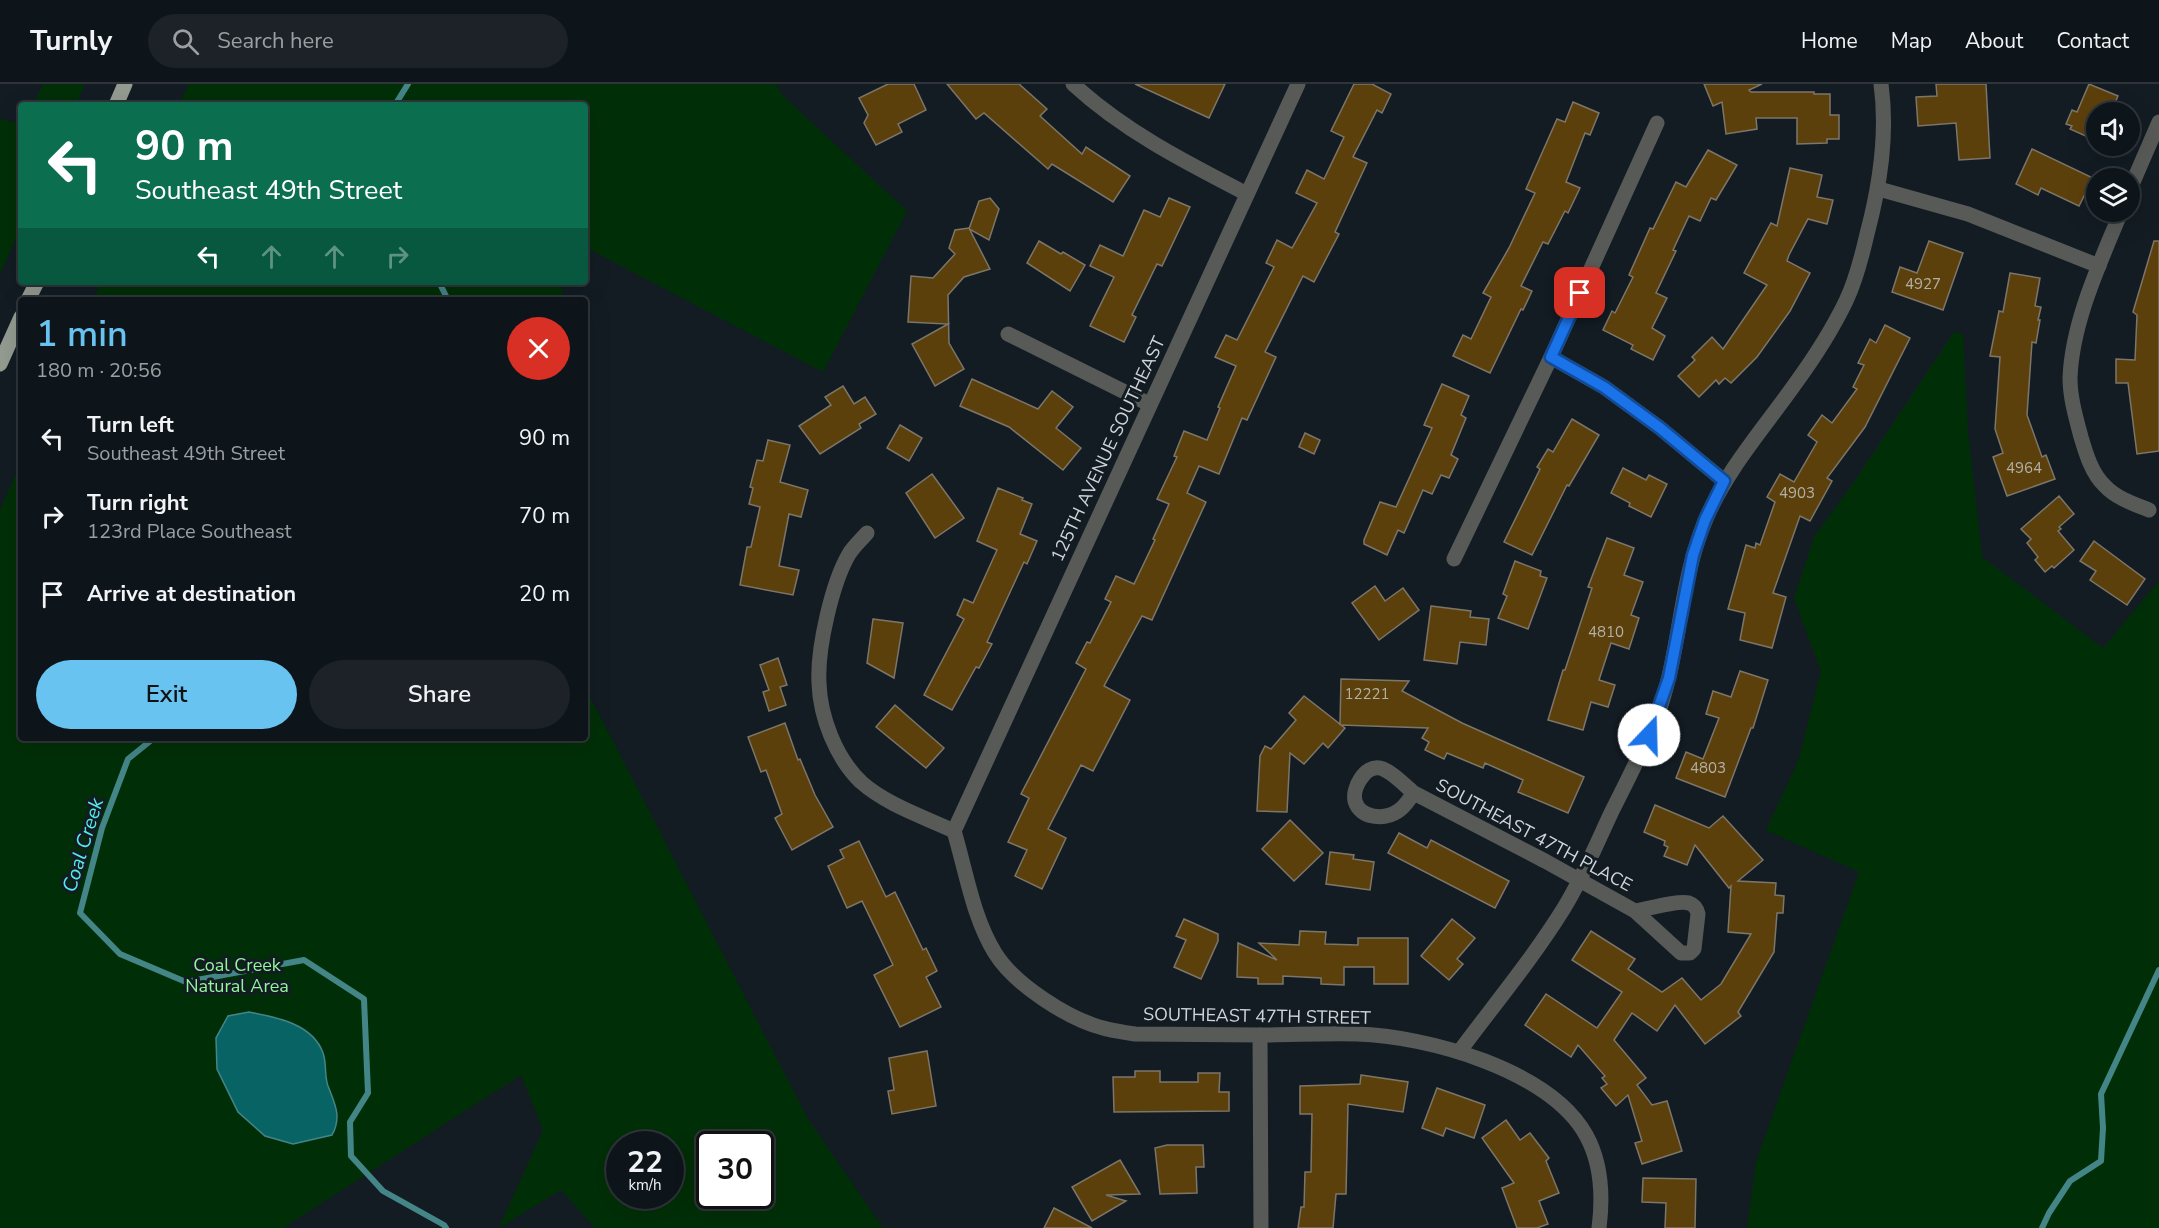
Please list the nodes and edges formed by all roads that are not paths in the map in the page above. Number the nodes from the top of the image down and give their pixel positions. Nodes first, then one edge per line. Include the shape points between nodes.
1 (125, 84) edge
2 (1073, 84) edge
3 (1298, 84) edge
4 (1881, 84) edge
5 (117, 102) edge
6 (2159, 122) edge
7 (1657, 123) dead end
8 (2139, 168) edge
9 (1878, 189) junction
10 (1247, 194) junction
11 (2117, 222) edge
12 (2099, 266) junction
13 (18, 324) edge
14 (1008, 334) dead end
15 (1551, 357) junction
16 (0, 364) edge
17 (1149, 404) junction
18 (1724, 481) junction
19 (2149, 510) dead end
20 (867, 533) dead end
21 (1454, 558) dead end
22 (1414, 793) dead end
23 (954, 831) junction
24 (1579, 880) junction
25 (1635, 911) dead end
26 (1260, 1035) junction
27 (1459, 1052) junction
28 (1261, 1228) edge
29 (1599, 1228) edge

1 - 5 main road
2 - 10 street via 1091,101 1168,153
3 - 10 street, 125TH AVENUE SOUTHEAST
4 - 9 street via 1883,144
6 - 8 street
7 - 15 street
9 - 12 street via 1968,214
9 - 18 street via 1847,299 1797,381
10 - 17 street, 125TH AVENUE SOUTHEAST
11 - 12 street
12 - 19 street via 2073,351 2070,380 2074,409 2093,471 2105,487
13 - 16 main road
14 - 17 street
15 - 18 street via 1604,387
15 - 21 street
17 - 23 street, 125TH AVENUE SOUTHEAST
18 - 24 street via 1693,555 1660,707
20 - 23 street via 850,553 838,578 824,635 819,682 832,740 861,781 880,795
22 - 24 street, SOUTHEAST 47TH PLACE
23 - 26 street, SOUTHEAST 47TH STREET via 980,921 996,954 1041,998 1102,1028 1135,1034
24 - 25 street, SOUTHEAST 47TH PLACE
24 - 27 street via 1545,936
26 - 27 street, SOUTHEAST 47TH STREET via 1359,1034
26 - 28 street
27 - 29 street, SOUTHEAST 47TH STREET via 1519,1076 1549,1095 1574,1118 1596,1159

